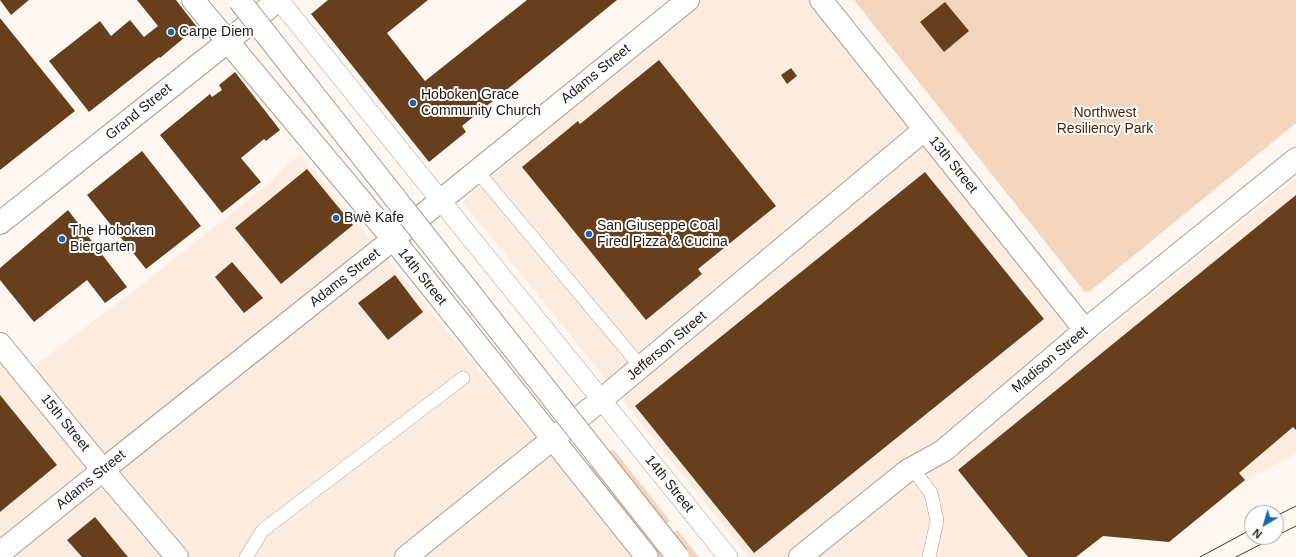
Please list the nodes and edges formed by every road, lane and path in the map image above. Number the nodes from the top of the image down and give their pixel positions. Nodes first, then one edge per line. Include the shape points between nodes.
1 (193, 0) edge
2 (239, 0) edge
3 (278, 0) edge
4 (688, 0) edge
5 (821, 0) edge
6 (228, 41) junction
7 (237, 61) dead end
8 (924, 130) junction
9 (1296, 158) edge
10 (477, 171) junction
11 (440, 201) junction
12 (0, 223) edge
13 (390, 242) junction
14 (1085, 330) junction
15 (0, 344) edge
16 (641, 367) junction
17 (463, 378) dead end
18 (601, 400) junction
19 (550, 441) junction
20 (912, 468) junction
21 (103, 470) junction
22 (0, 553) edge
23 (177, 557) edge
24 (246, 557) edge
25 (406, 557) edge
26 (640, 557) edge
27 (647, 557) edge
28 (678, 557) edge
29 (728, 557) edge
30 (800, 557) edge
31 (929, 557) edge

1 - 6 street, 14th Street
2 - 28 street, 14th Street, bridge
3 - 6 street, Grand Street
3 - 11 street, 14th Street
4 - 10 street, Adams Street
5 - 8 street, 13th Street
6 - 12 street, Grand Street
6 - 13 street, 14th Street
7 - 13 street, 14th Street
8 - 14 street, 13th Street
8 - 16 street, Jefferson Street
9 - 14 street, Madison Street
10 - 11 street, Adams Street
10 - 16 lane
11 - 13 street, Adams Street
11 - 18 street, 14th Street
13 - 19 street, 14th Street
13 - 21 street, Adams Street
14 - 20 street, Madison Street via 943,451
15 - 21 street, 15th Street
16 - 18 street, Jefferson Street
17 - 24 lane via 263,530
18 - 19 street, Jefferson Street
18 - 29 street, 14th Street
19 - 25 street, Jefferson Street
19 - 26 street, 14th Street
19 - 27 street, 14th Street
20 - 30 street, Madison Street
20 - 31 lane via 931,492 937,521
21 - 22 street, Adams Street
21 - 23 street, 15th Street

